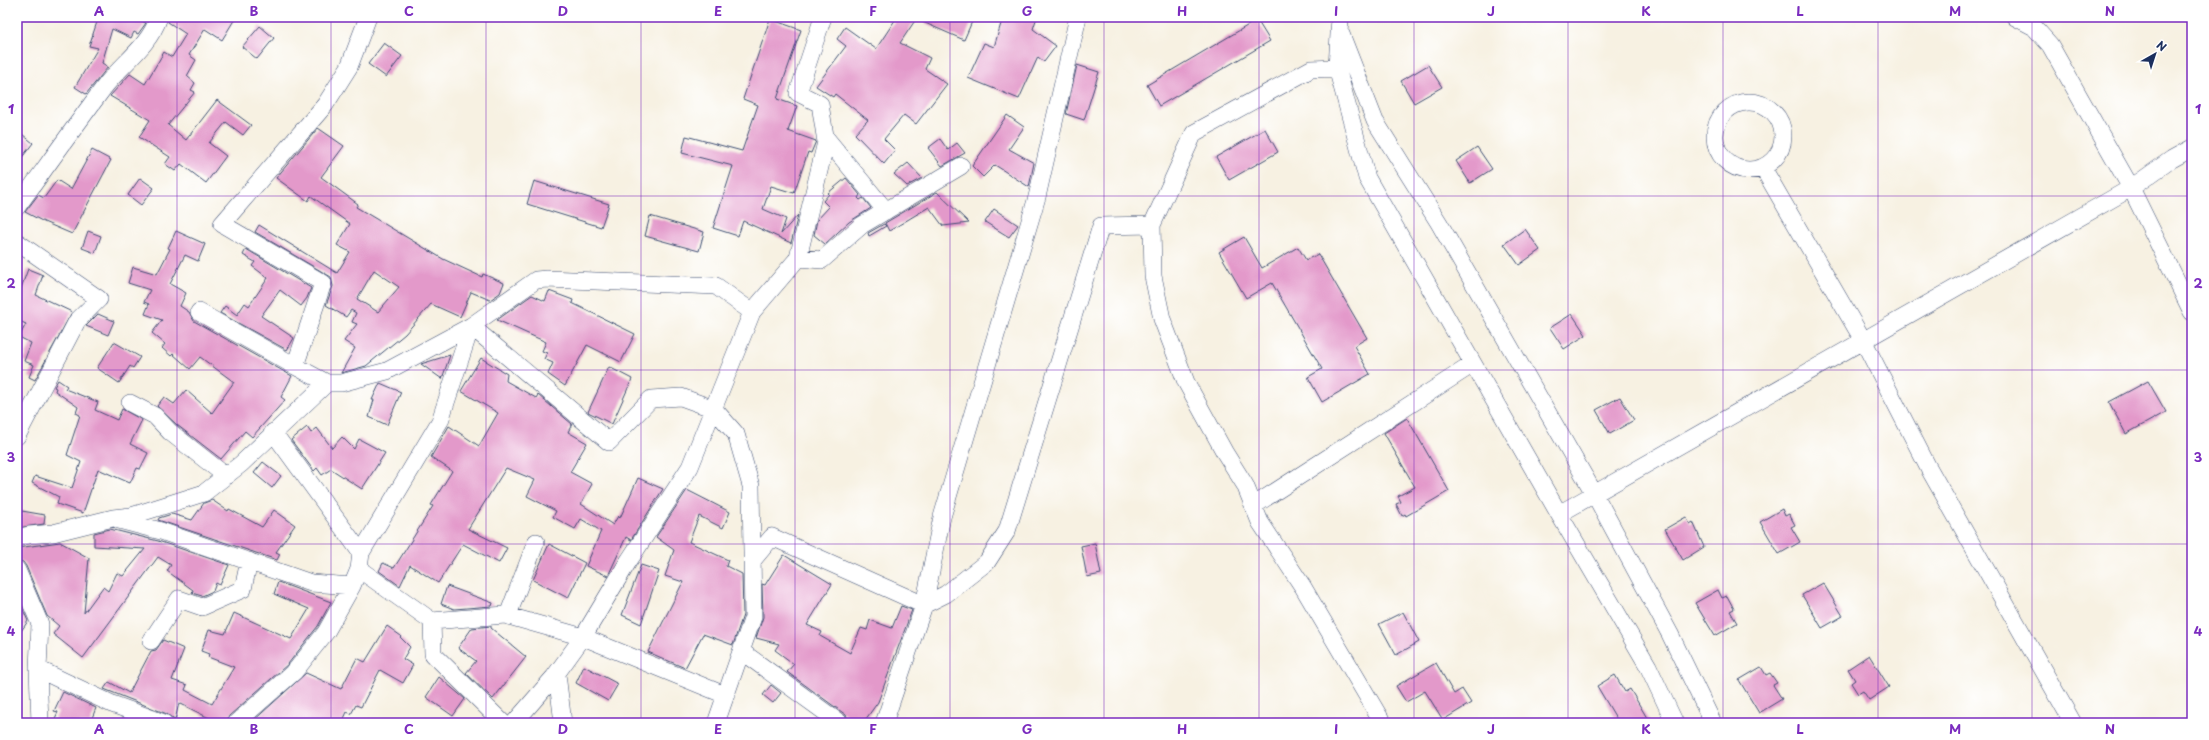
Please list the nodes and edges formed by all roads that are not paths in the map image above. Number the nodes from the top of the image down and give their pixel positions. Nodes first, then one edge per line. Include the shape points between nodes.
1 (159, 17) edge
2 (368, 17) edge
3 (823, 17) edge
4 (1078, 17) edge
5 (2015, 17) edge
6 (1339, 23) edge
7 (1337, 68) junction
8 (825, 137) junction
9 (2192, 148) edge
10 (961, 166) dead end
11 (1763, 168) junction
12 (2131, 188) junction
13 (17, 207) edge
14 (886, 211) junction
15 (1152, 225) junction
16 (17, 242) edge
17 (798, 258) junction
18 (199, 312) dead end
19 (752, 312) junction
20 (2192, 312) edge
21 (471, 326) junction
22 (1863, 340) junction
23 (1473, 364) junction
24 (295, 366) junction
25 (327, 382) junction
26 (130, 403) dead end
27 (714, 409) junction
28 (273, 432) junction
29 (17, 436) edge
30 (226, 476) junction
31 (1595, 495) junction
32 (1254, 506) junction
33 (1559, 514) junction
34 (113, 518) junction
35 (17, 538) edge
36 (536, 542) dead end
37 (360, 561) junction
38 (752, 561) junction
39 (249, 562) junction
40 (17, 570) edge
41 (352, 586) junction
42 (924, 605) junction
43 (508, 615) junction
44 (432, 622) junction
45 (583, 637) junction
46 (151, 641) dead end
47 (741, 651) junction
48 (38, 669) junction
49 (556, 674) junction
50 (725, 695) junction
51 (40, 723) edge
52 (164, 723) edge
53 (236, 723) edge
54 (503, 723) edge
55 (514, 723) edge
56 (563, 723) edge
57 (716, 723) edge
58 (840, 723) edge
59 (884, 723) edge
60 (1383, 723) edge
61 (1675, 723) edge
62 (1713, 723) edge
63 (2073, 723) edge

1 - 13 street via 144,44 107,85
2 - 24 street via 349,67 325,105 222,224 322,283
3 - 8 street via 798,93 820,104
4 - 42 street via 1037,197 942,517
5 - 12 street via 2034,27 2050,45
6 - 7 street
6 - 31 street via 1375,121 1439,222
7 - 15 street via 1310,69 1194,133
7 - 23 street via 1367,178
8 - 14 street
8 - 17 street via 826,142
9 - 12 street
10 - 14 street
11 - 11 street via 1780,153 1784,140 1782,127 1776,114 1766,106 1753,102 1739,103 1727,109 1719,120 1715,133 1716,146 1722,158 1733,167 1746,171
11 - 22 street
12 - 20 street
12 - 22 street
14 - 17 street via 862,225 822,260
15 - 32 street via 1154,276 1162,319 1186,382 1245,485
15 - 42 street via 1101,226 1007,531 986,562 946,594
16 - 29 street via 99,299 78,321
17 - 19 street
18 - 24 street
19 - 21 street via 716,286 547,279 528,284
19 - 27 street
21 - 25 street via 387,371 341,383
21 - 27 street via 609,442 650,399 681,397
21 - 37 street via 440,421
22 - 31 street
22 - 63 street via 1928,467
23 - 32 street
23 - 33 street
24 - 25 street
25 - 28 street
26 - 30 street via 155,416 170,432
27 - 38 street via 736,434 750,486
27 - 45 street via 690,467
28 - 30 street
28 - 37 street
30 - 34 street via 204,493 131,516
31 - 33 street
31 - 62 street via 1670,634
32 - 60 street via 1260,522 1303,587
33 - 61 street via 1648,666
34 - 35 street via 53,533
34 - 39 street
36 - 43 street
37 - 41 street
37 - 44 street
38 - 42 street via 772,537
38 - 47 street via 753,617
39 - 41 street via 311,582
39 - 46 street via 243,589 202,607 180,599
40 - 48 street via 40,624
41 - 53 street via 326,632 295,671
42 - 59 street
43 - 44 street
43 - 45 street
44 - 54 street via 433,654
45 - 49 street
45 - 50 street
47 - 50 street
47 - 58 street
48 - 51 street
48 - 52 street via 112,704
49 - 55 street
49 - 56 street
50 - 57 street

